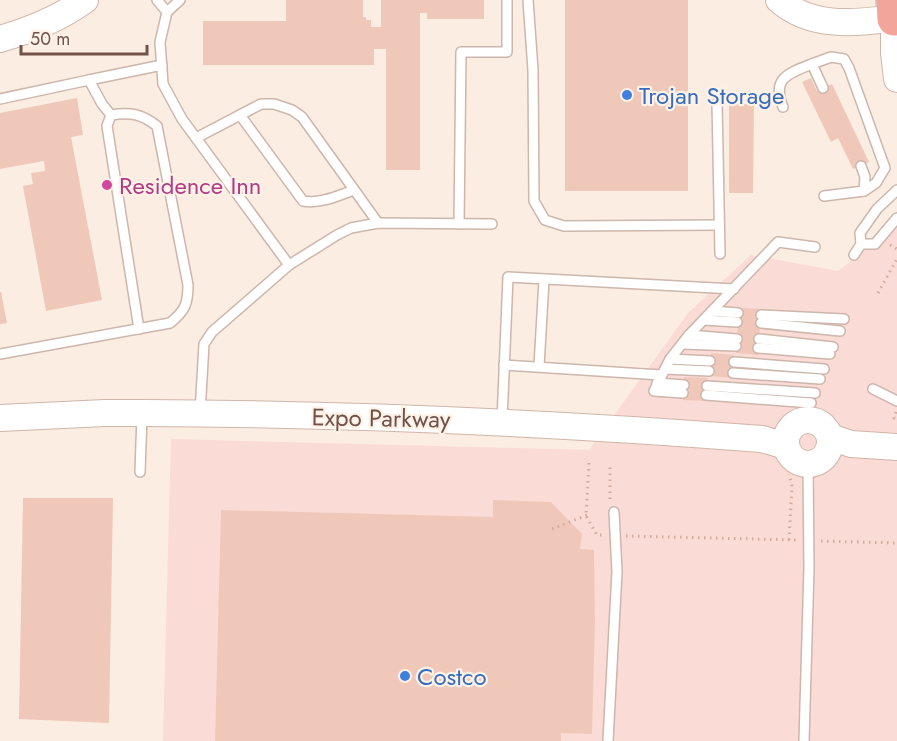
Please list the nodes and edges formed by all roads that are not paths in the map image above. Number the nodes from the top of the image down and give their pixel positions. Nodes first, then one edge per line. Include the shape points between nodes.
1 (85, 0) edge
2 (157, 0) edge
3 (180, 0) edge
4 (507, 0) edge
5 (528, 0) edge
6 (779, 0) edge
7 (167, 12) junction
8 (895, 12) edge
9 (0, 39) edge
10 (812, 64) junction
11 (162, 65) junction
12 (897, 79) edge
13 (89, 80) junction
14 (823, 88) dead end
15 (0, 99) edge
16 (717, 103) dead end
17 (783, 107) dead end
18 (111, 115) junction
19 (240, 115) junction
20 (196, 138) junction
21 (861, 166) dead end
22 (354, 190) junction
23 (897, 190) edge
24 (864, 191) junction
25 (824, 196) dead end
26 (897, 218) edge
27 (378, 223) junction
28 (459, 224) junction
29 (492, 224) dead end
30 (719, 225) junction
31 (861, 244) junction
32 (815, 247) dead end
33 (720, 254) dead end
34 (854, 255) dead end
35 (289, 265) junction
36 (544, 280) junction
37 (734, 289) junction
38 (712, 311) junction
39 (844, 319) dead end
40 (704, 320) junction
41 (139, 329) junction
42 (840, 331) dead end
43 (689, 336) junction
44 (683, 344) junction
45 (759, 344) dead end
46 (831, 351) dead end
47 (0, 354) edge
48 (670, 359) junction
49 (734, 362) dead end
50 (504, 364) junction
51 (539, 366) junction
52 (824, 369) dead end
53 (733, 373) dead end
54 (661, 376) junction
55 (820, 379) dead end
56 (684, 389) dead end
57 (873, 389) dead end
58 (815, 393) dead end
59 (897, 401) edge
60 (811, 403) dead end
61 (142, 413) junction
62 (200, 413) junction
63 (0, 418) edge
64 (502, 422) junction
65 (779, 439) junction
66 (837, 443) junction
67 (897, 447) edge
68 (799, 469) junction
69 (140, 472) dead end
70 (614, 512) dead end
71 (608, 741) edge
72 (804, 741) edge

1 - 9 street via 42,25
2 - 7 lane
3 - 7 lane
4 - 28 lane via 507,52 460,52
5 - 30 lane via 534,201 545,220 564,226
6 - 8 street via 806,17 825,22 862,22
7 - 11 lane via 160,42
8 - 12 street
10 - 14 lane
10 - 17 lane via 785,76 778,86
10 - 24 lane via 831,57 844,59 849,68 885,168 876,183
11 - 13 lane
11 - 20 lane via 163,84
13 - 15 lane
13 - 18 lane
16 - 30 lane
18 - 41 lane via 108,138
18 - 41 lane via 146,117 157,126 188,285 188,299 181,314 170,323
19 - 20 lane
19 - 22 lane via 261,104 292,110 302,117
19 - 22 lane via 303,201 323,201
20 - 35 lane
21 - 24 lane
22 - 27 lane
23 - 31 lane via 860,233
24 - 25 lane
26 - 31 lane via 875,244
27 - 28 lane
27 - 35 lane via 351,228
28 - 29 lane
30 - 33 lane
31 - 34 lane
32 - 37 lane via 778,242
35 - 62 lane via 212,332 204,344
36 - 37 lane
36 - 50 lane via 508,277
36 - 51 lane
37 - 38 lane
38 - 40 lane
38 - 40 lane via 737,317
39 - 42 lane via 761,319
40 - 43 lane
41 - 47 lane
43 - 44 lane
43 - 44 lane via 737,342
44 - 48 lane
45 - 46 lane
48 - 54 lane
48 - 54 lane via 710,366
49 - 52 lane
50 - 51 lane
50 - 64 lane
51 - 54 lane
53 - 55 lane
54 - 56 lane via 654,391
57 - 59 lane
58 - 60 lane via 706,391
61 - 62 street, Expo Parkway
61 - 63 street, Expo Parkway
61 - 69 lane
62 - 64 street, Expo Parkway
64 - 65 street, Expo Parkway
65 - 66 street via 792,426 810,420 824,426
65 - 68 street via 789,455 801,464
66 - 67 street
66 - 68 street via 823,460
68 - 72 lane via 808,541
70 - 71 lane via 617,572

